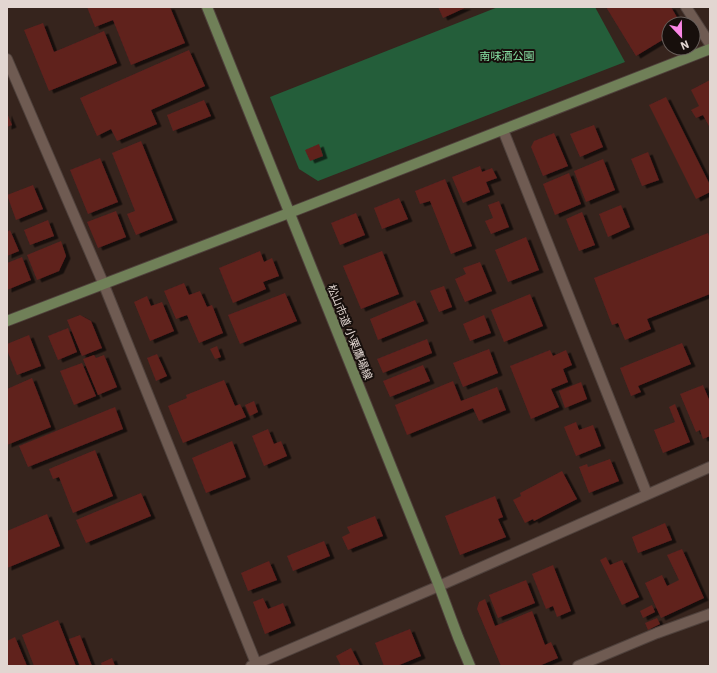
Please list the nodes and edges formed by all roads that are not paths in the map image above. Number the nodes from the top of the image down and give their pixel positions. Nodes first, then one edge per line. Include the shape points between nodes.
1 (207, 7) edge
2 (686, 7) edge
3 (710, 44) edge
4 (710, 49) edge
5 (7, 59) edge
6 (503, 130) junction
7 (289, 213) junction
8 (104, 284) junction
9 (7, 321) edge
10 (710, 466) edge
11 (647, 494) junction
12 (439, 586) junction
13 (710, 614) edge
14 (255, 665) edge
15 (470, 666) edge
16 (578, 666) edge

1 - 7 street, 松山市道 小栗鷹場線
2 - 3 street
4 - 6 street
5 - 8 street
6 - 7 street
6 - 11 street
7 - 8 street
7 - 12 street, 松山市道 小栗鷹場線
8 - 9 street
8 - 14 street
10 - 11 street
11 - 12 street
12 - 14 street
12 - 15 street, 松山市道 小栗鷹場線
13 - 16 street

